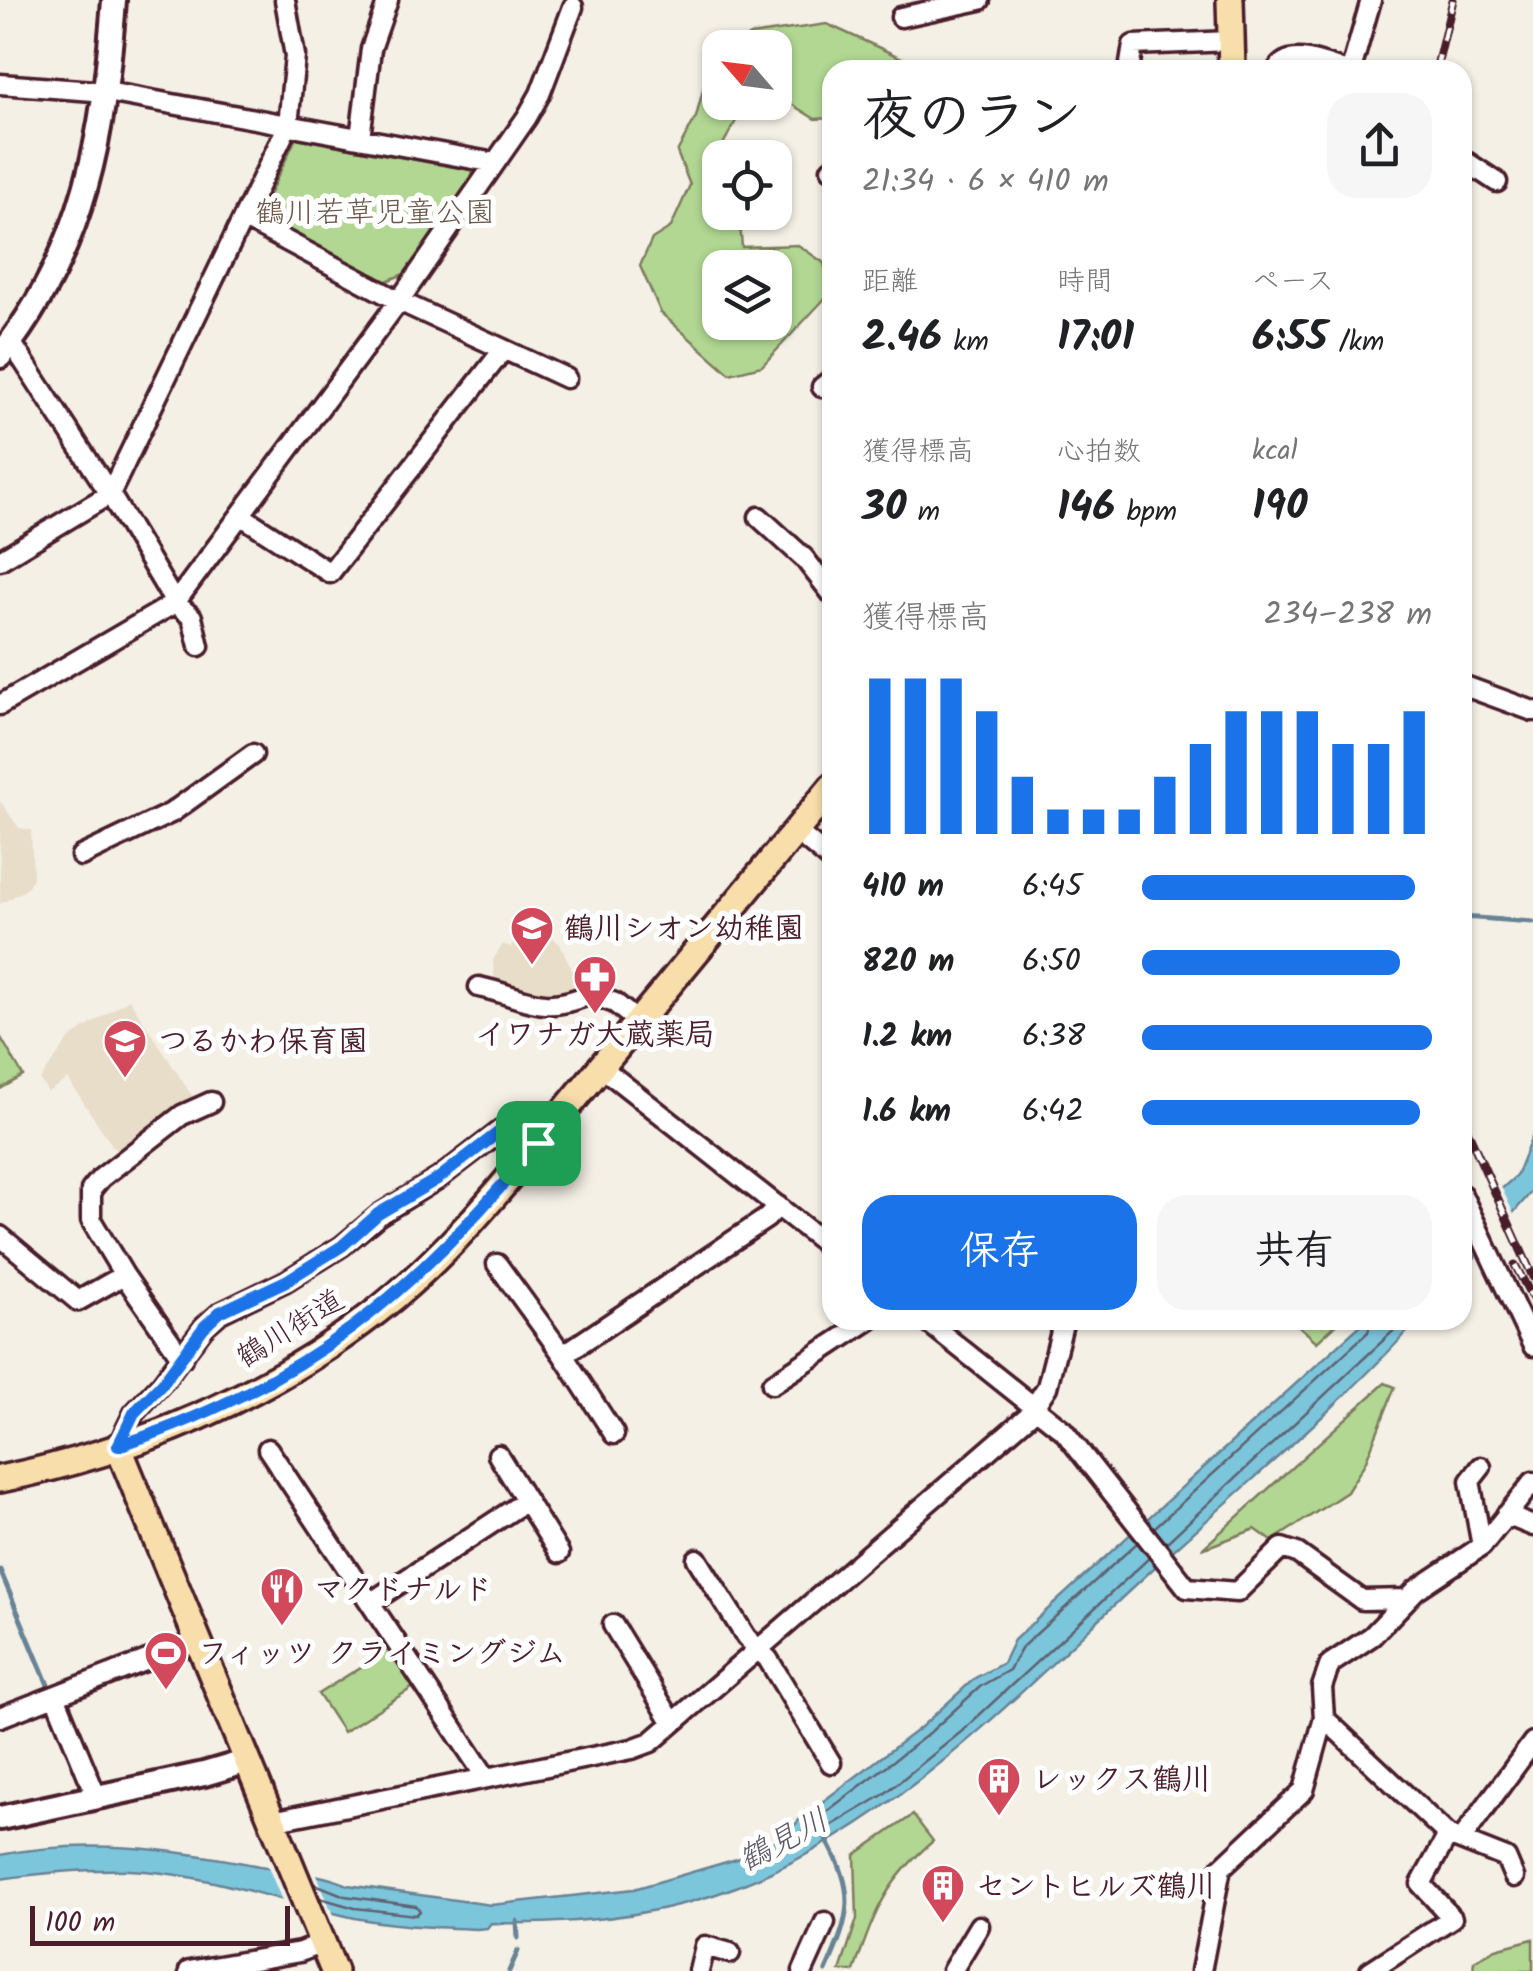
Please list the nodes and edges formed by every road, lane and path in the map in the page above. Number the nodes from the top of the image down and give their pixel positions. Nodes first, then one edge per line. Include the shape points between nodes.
1 (114, 0) edge
2 (285, 0) edge
3 (388, 0) edge
4 (980, 0) edge
5 (1230, 0) edge
6 (1371, 0) edge
7 (573, 7) dead end
8 (900, 17) dead end
9 (1231, 41) junction
10 (1131, 60) edge
11 (1232, 60) edge
12 (1354, 60) edge
13 (0, 84) edge
14 (107, 92) junction
15 (288, 125) junction
16 (360, 138) junction
17 (495, 163) junction
18 (1472, 166) edge
19 (1496, 182) dead end
20 (244, 219) junction
21 (398, 300) junction
22 (6, 349) edge
23 (503, 350) junction
24 (566, 378) dead end
25 (110, 494) junction
26 (240, 514) junction
27 (759, 517) dead end
28 (0, 560) edge
29 (822, 581) edge
30 (175, 603) junction
31 (198, 646) dead end
32 (1472, 689) edge
33 (0, 705) edge
34 (1533, 711) edge
35 (253, 754) dead end
36 (822, 799) edge
37 (796, 831) junction
38 (822, 852) edge
39 (80, 856) dead end
40 (479, 987) dead end
41 (638, 1022) junction
42 (601, 1067) junction
43 (211, 1102) dead end
44 (538, 1143) junction
45 (778, 1206) junction
46 (1472, 1216) edge
47 (0, 1236) edge
48 (822, 1241) edge
49 (497, 1264) dead end
50 (124, 1275) junction
51 (854, 1330) edge
52 (938, 1330) edge
53 (1061, 1330) edge
54 (1533, 1346) edge
55 (563, 1355) junction
56 (182, 1358) junction
57 (772, 1384) dead end
58 (1035, 1406) junction
59 (614, 1434) dead end
60 (118, 1446) junction
61 (268, 1449) dead end
62 (498, 1455) dead end
63 (1481, 1467) dead end
64 (0, 1478) edge
65 (1533, 1482) edge
66 (526, 1501) junction
67 (1506, 1515) junction
68 (1533, 1526) edge
69 (1482, 1546) junction
70 (559, 1553) dead end
71 (697, 1559) dead end
72 (1407, 1599) junction
73 (370, 1603) junction
74 (613, 1624) dead end
75 (198, 1640) junction
76 (759, 1650) junction
77 (54, 1696) junction
78 (0, 1717) edge
79 (1324, 1718) junction
80 (672, 1723) junction
81 (1533, 1742) edge
82 (248, 1760) junction
83 (831, 1764) dead end
84 (485, 1776) junction
85 (97, 1798) junction
86 (0, 1818) edge
87 (272, 1821) junction
88 (1455, 1838) junction
89 (1514, 1877) dead end
90 (825, 1922) dead end
91 (978, 1926) dead end
92 (317, 1931) junction
93 (730, 1953) dead end
94 (189, 1971) edge
95 (334, 1971) edge
96 (698, 1971) edge
97 (803, 1971) edge
98 (952, 1971) edge
99 (1201, 1971) edge
100 (1370, 1971) edge

1 - 14 street
2 - 15 street via 295,56
3 - 16 street via 370,49
4 - 8 street
5 - 9 main road
6 - 12 street
7 - 17 street via 540,94
9 - 10 street via 1133,46
9 - 11 main road
13 - 14 street
14 - 15 street
14 - 22 street via 78,215 59,261
15 - 16 street
15 - 20 street
16 - 17 street
17 - 21 street
18 - 19 street
20 - 21 street
20 - 25 street
21 - 23 street
21 - 26 street
22 - 25 street
23 - 24 street
23 - 26 street via 330,574
25 - 28 street
25 - 30 street
26 - 30 street
27 - 29 street
30 - 31 street via 192,617
30 - 33 street
32 - 34 street
35 - 39 street via 171,813
36 - 37 main road, 鶴川街道
37 - 38 street
37 - 41 main road, 鶴川街道
40 - 41 street via 563,1006 590,994
41 - 42 main road, 鶴川街道
42 - 44 main road, 鶴川街道
42 - 45 street
43 - 50 street via 182,1115 92,1190 91,1220
44 - 56 street via 514,1127 503,1129 342,1246 220,1312
44 - 60 main road, 鶴川街道 via 435,1258 344,1335 237,1399
45 - 48 street
45 - 55 street
46 - 54 street
47 - 50 street via 78,1300
49 - 55 street
50 - 56 street
51 - 57 street
52 - 58 street
53 - 58 street via 1047,1387
55 - 59 street
56 - 60 street via 134,1413
58 - 72 street via 1063,1430 1186,1588 1237,1592 1282,1548 1362,1600
58 - 76 street
60 - 64 main road, 鶴川街道
60 - 75 main road
61 - 73 street
62 - 66 street
63 - 69 street via 1470,1482
65 - 67 street
66 - 70 street
66 - 73 street
67 - 68 street
67 - 69 street
69 - 72 street
71 - 76 street
72 - 79 street via 1372,1636 1330,1664 1322,1687
73 - 84 street
74 - 80 street
75 - 77 street
75 - 82 main road
76 - 80 street
76 - 83 street
77 - 78 street
77 - 85 street
79 - 88 street
79 - 99 street via 1304,1790 1221,1868
80 - 84 street via 643,1746
81 - 88 street
82 - 85 street
82 - 87 main road
84 - 87 street
85 - 86 street
87 - 92 main road
88 - 89 street via 1506,1858
88 - 100 street via 1421,1884 1452,1918
90 - 97 street
91 - 98 street
92 - 94 street via 300,1952
92 - 95 main road
93 - 96 street via 705,1946

